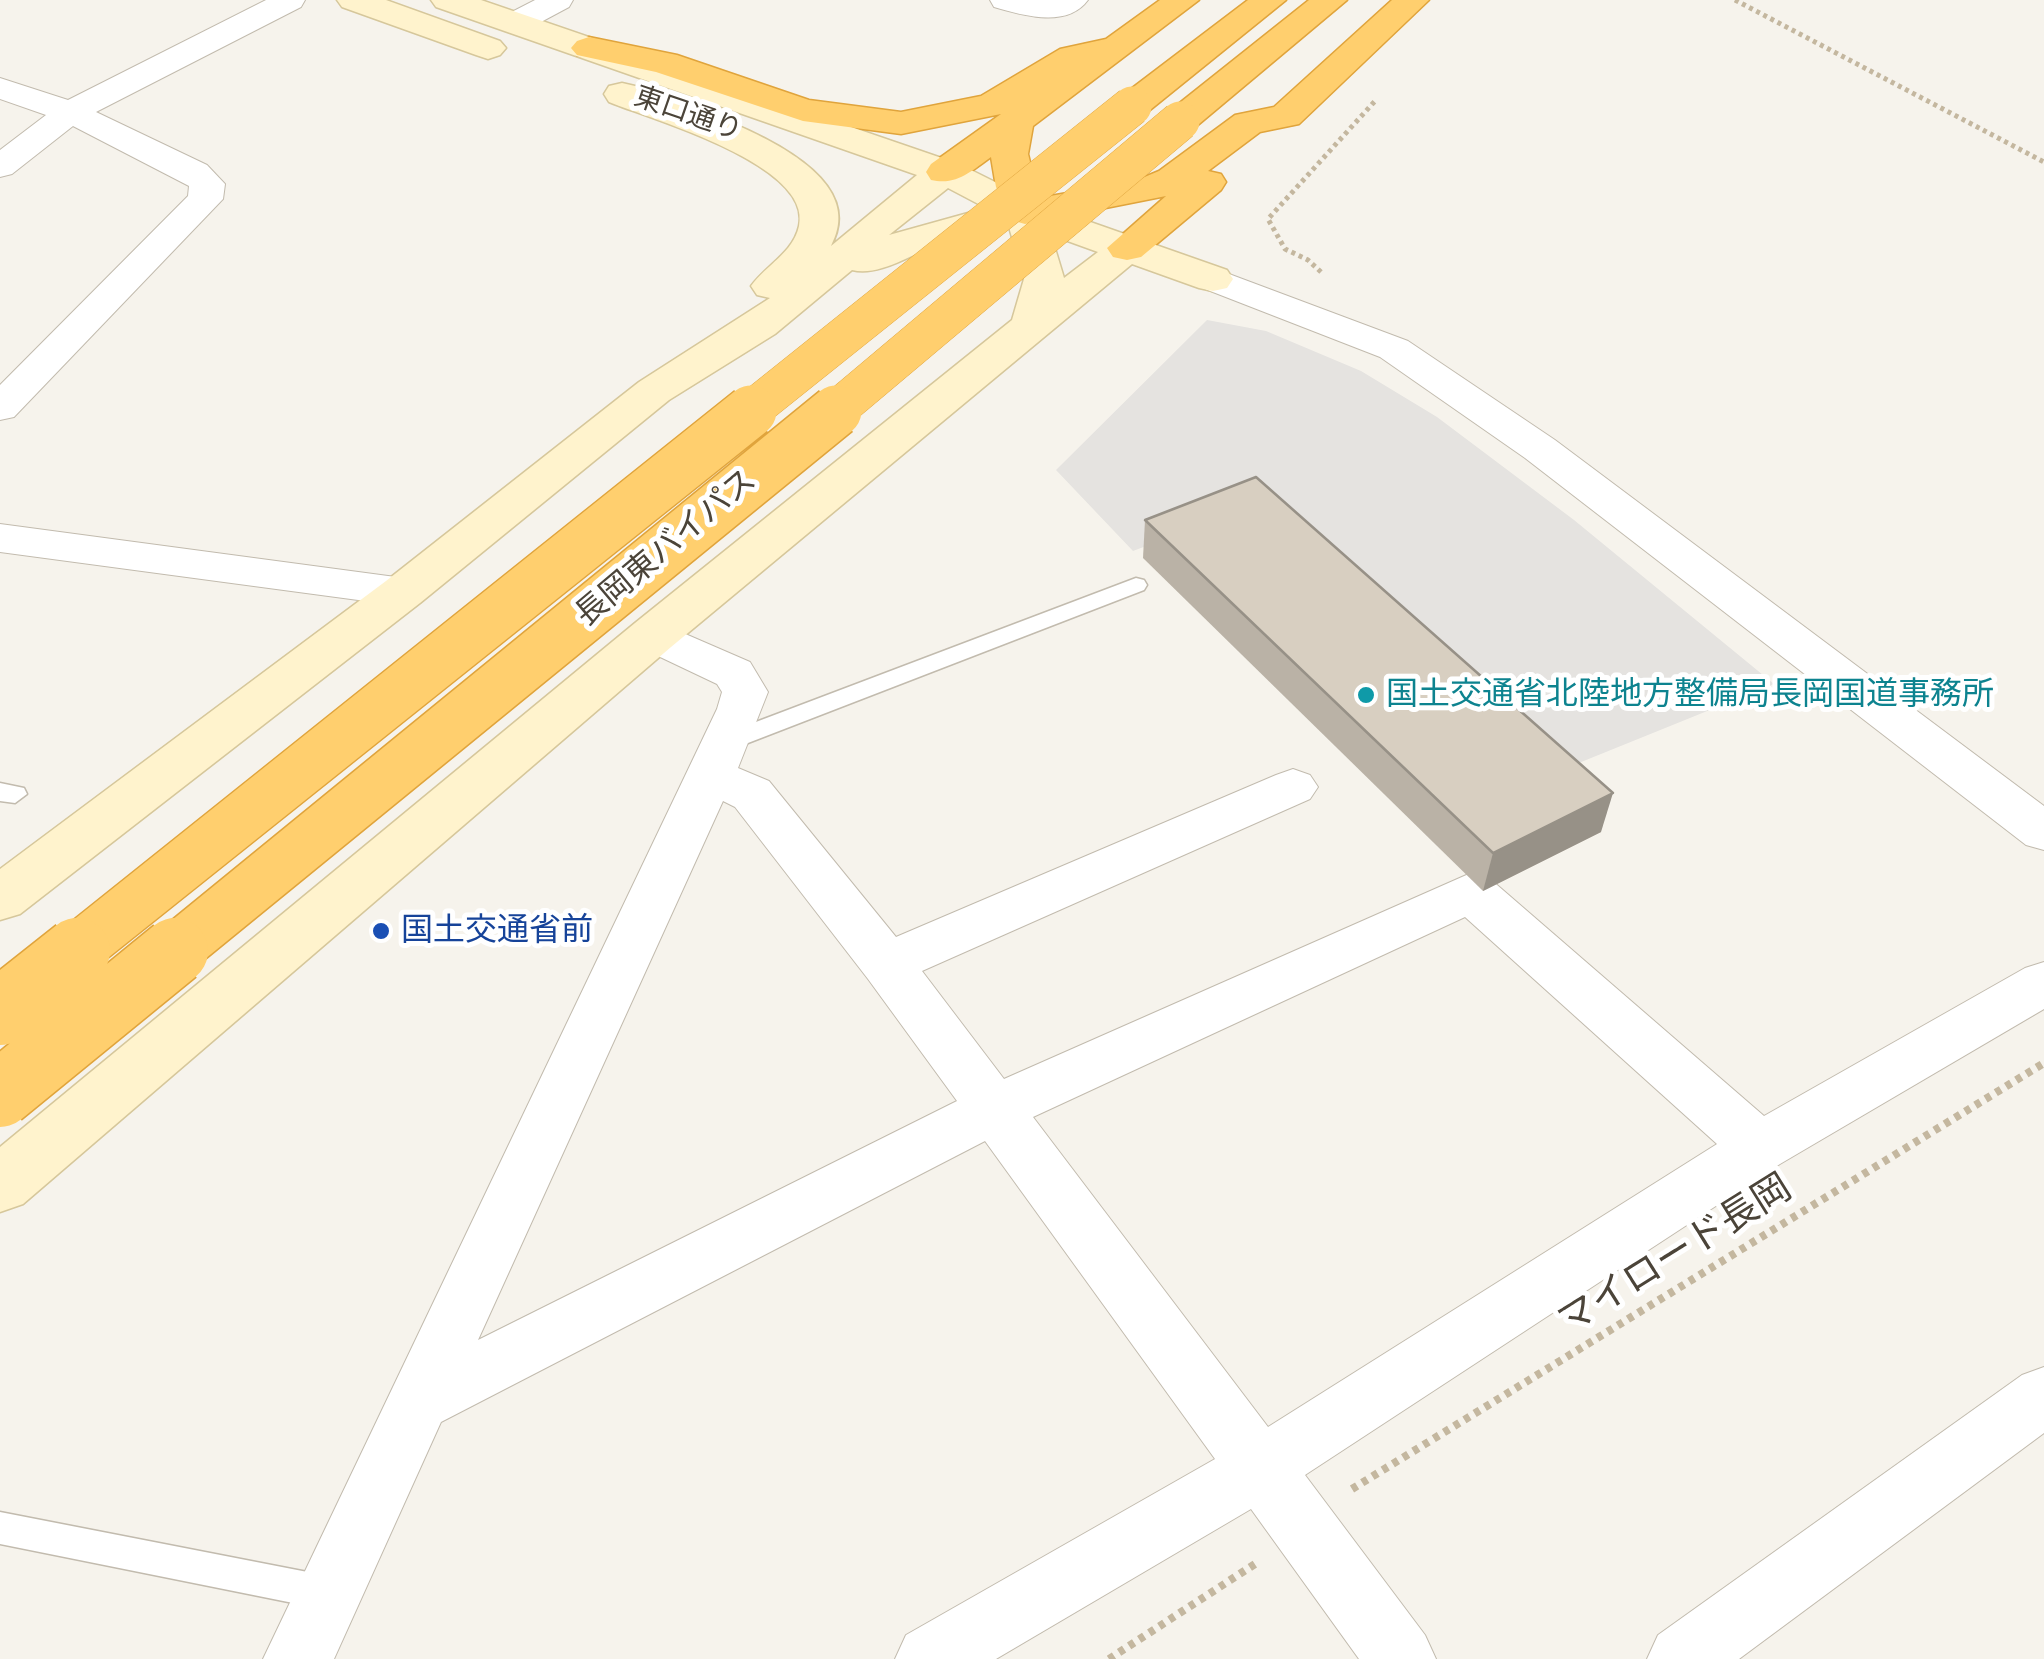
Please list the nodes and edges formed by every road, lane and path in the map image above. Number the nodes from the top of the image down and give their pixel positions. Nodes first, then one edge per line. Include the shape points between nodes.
1 (290, 0) edge
2 (354, 0) edge
3 (448, 0) edge
4 (558, 0) edge
5 (1005, 0) edge
6 (1072, 0) edge
7 (1182, 0) edge
8 (1269, 0) edge
9 (1330, 0) edge
10 (1412, 0) edge
11 (1735, 0) edge
12 (514, 23) junction
13 (1112, 48) junction
14 (590, 64) junction
15 (0, 88) edge
16 (1387, 88) dead end
17 (70, 112) junction
18 (1018, 116) junction
19 (1286, 116) junction
20 (2044, 162) edge
21 (0, 168) edge
22 (933, 183) junction
23 (1025, 212) junction
24 (1127, 248) junction
25 (1321, 272) dead end
26 (1213, 279) joint
27 (810, 287) junction
28 (1032, 325) junction
29 (654, 390) junction
30 (0, 408) edge
31 (0, 538) edge
32 (1136, 585) dead end
33 (403, 592) junction
34 (653, 635) junction
35 (719, 759) junction
36 (1293, 787) dead end
37 (2044, 832) edge
38 (0, 899) edge
39 (888, 964) junction
40 (2044, 982) edge
41 (0, 1012) edge
42 (2044, 1063) edge
43 (0, 1094) edge
44 (994, 1109) junction
45 (1760, 1148) junction
46 (0, 1185) edge
47 (2044, 1396) edge
48 (420, 1402) junction
49 (1260, 1468) junction
50 (1337, 1498) dead end
51 (0, 1528) edge
52 (1248, 1570) dead end
53 (328, 1593) junction
54 (298, 1659) edge
55 (930, 1659) edge
56 (1110, 1659) edge
57 (1400, 1659) edge
58 (1682, 1659) edge

1 - 17 street
2 - 14 street, 東口通り
3 - 12 street, 東口通り
4 - 12 street
5 - 6 street via 1045,9
7 - 13 highway
8 - 41 highway, 長岡東バイパス, bridge
9 - 43 highway, 長岡東バイパス, bridge
10 - 19 highway
11 - 20 path
12 - 14 street, 東口通り
13 - 14 highway via 1072,56 992,106 901,122 804,110 664,62
13 - 18 highway
14 - 22 street, 東口通り
14 - 29 street via 778,162 802,178 819,215 815,238 799,261
15 - 17 street
16 - 25 path via 1268,219 1285,249
17 - 21 street
17 - 30 street via 195,172 207,184 205,199
18 - 22 highway
18 - 23 highway via 1007,144
19 - 23 highway via 1248,124 1173,179 1145,191
19 - 24 highway
22 - 23 street, 東口通り
22 - 27 street
23 - 24 street, 東口通り
23 - 27 street via 959,223 903,242
23 - 28 street via 1044,279
24 - 26 street, 東口通り
24 - 28 street
26 - 37 street via 1394,349 1540,449
27 - 29 street
28 - 34 street
29 - 33 street
31 - 33 street
32 - 35 lane
33 - 38 street
34 - 35 street via 734,673 746,692
34 - 46 street
35 - 39 street
35 - 48 street
36 - 39 street
39 - 44 street
40 - 45 street
42 - 50 path, マイロード長岡
44 - 45 street via 1471,892
44 - 48 street
44 - 49 street
45 - 49 street
47 - 58 street
48 - 53 street
49 - 55 street
49 - 57 street
51 - 53 lane
52 - 56 path
53 - 54 street

